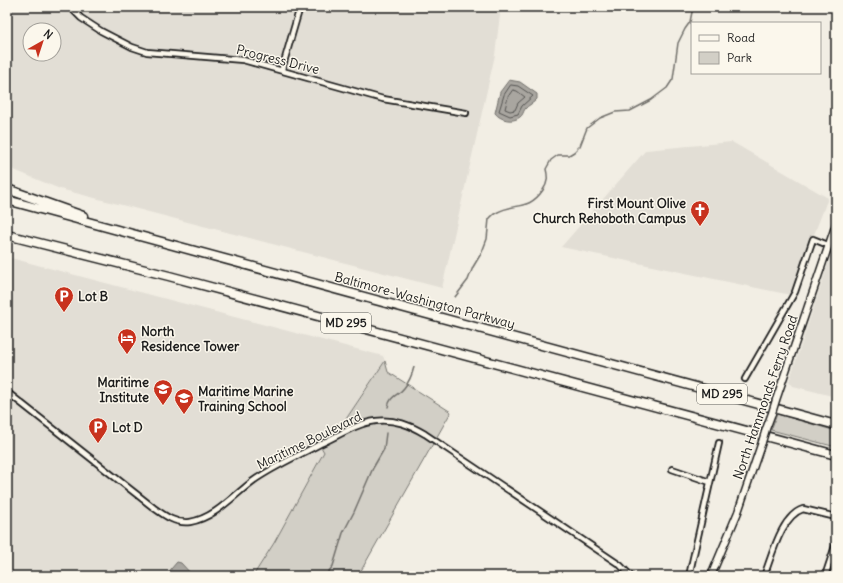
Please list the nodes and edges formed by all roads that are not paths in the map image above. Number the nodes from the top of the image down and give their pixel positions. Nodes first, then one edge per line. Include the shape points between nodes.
1 (70, 7) edge
2 (300, 7) edge
3 (282, 69) junction
4 (466, 113) dead end
5 (7, 189) edge
6 (7, 200) edge
7 (836, 224) edge
8 (7, 235) edge
9 (828, 246) junction
10 (198, 252) junction
11 (745, 379) dead end
12 (7, 392) edge
13 (836, 425) edge
14 (718, 443) dead end
15 (836, 455) edge
16 (672, 469) dead end
17 (710, 482) junction
18 (836, 517) edge
19 (836, 543) edge
20 (631, 576) edge
21 (689, 576) edge
22 (711, 576) edge
23 (764, 576) edge
24 (825, 576) edge

1 - 3 street, Progress Drive via 101,31 147,52 243,60
2 - 3 street
3 - 4 street, Progress Drive via 383,99
5 - 10 highway
6 - 10 highway, Baltimore-Washington Parkway / MD 295
7 - 9 street, North Hammonds Ferry Road
8 - 15 highway, MD 295 via 177,278
9 - 11 street via 813,239 795,292
9 - 22 street, North Hammonds Ferry Road, bridge via 738,512
10 - 13 highway, Baltimore-Washington Parkway / MD 295
12 - 20 street, Maritime Boulevard via 154,508 172,520 180,522 197,520 208,515 266,472 354,428 376,421 402,422 413,426 620,565
14 - 17 street
16 - 17 street
17 - 21 street
18 - 23 street via 803,509 792,515 785,523
19 - 24 street

